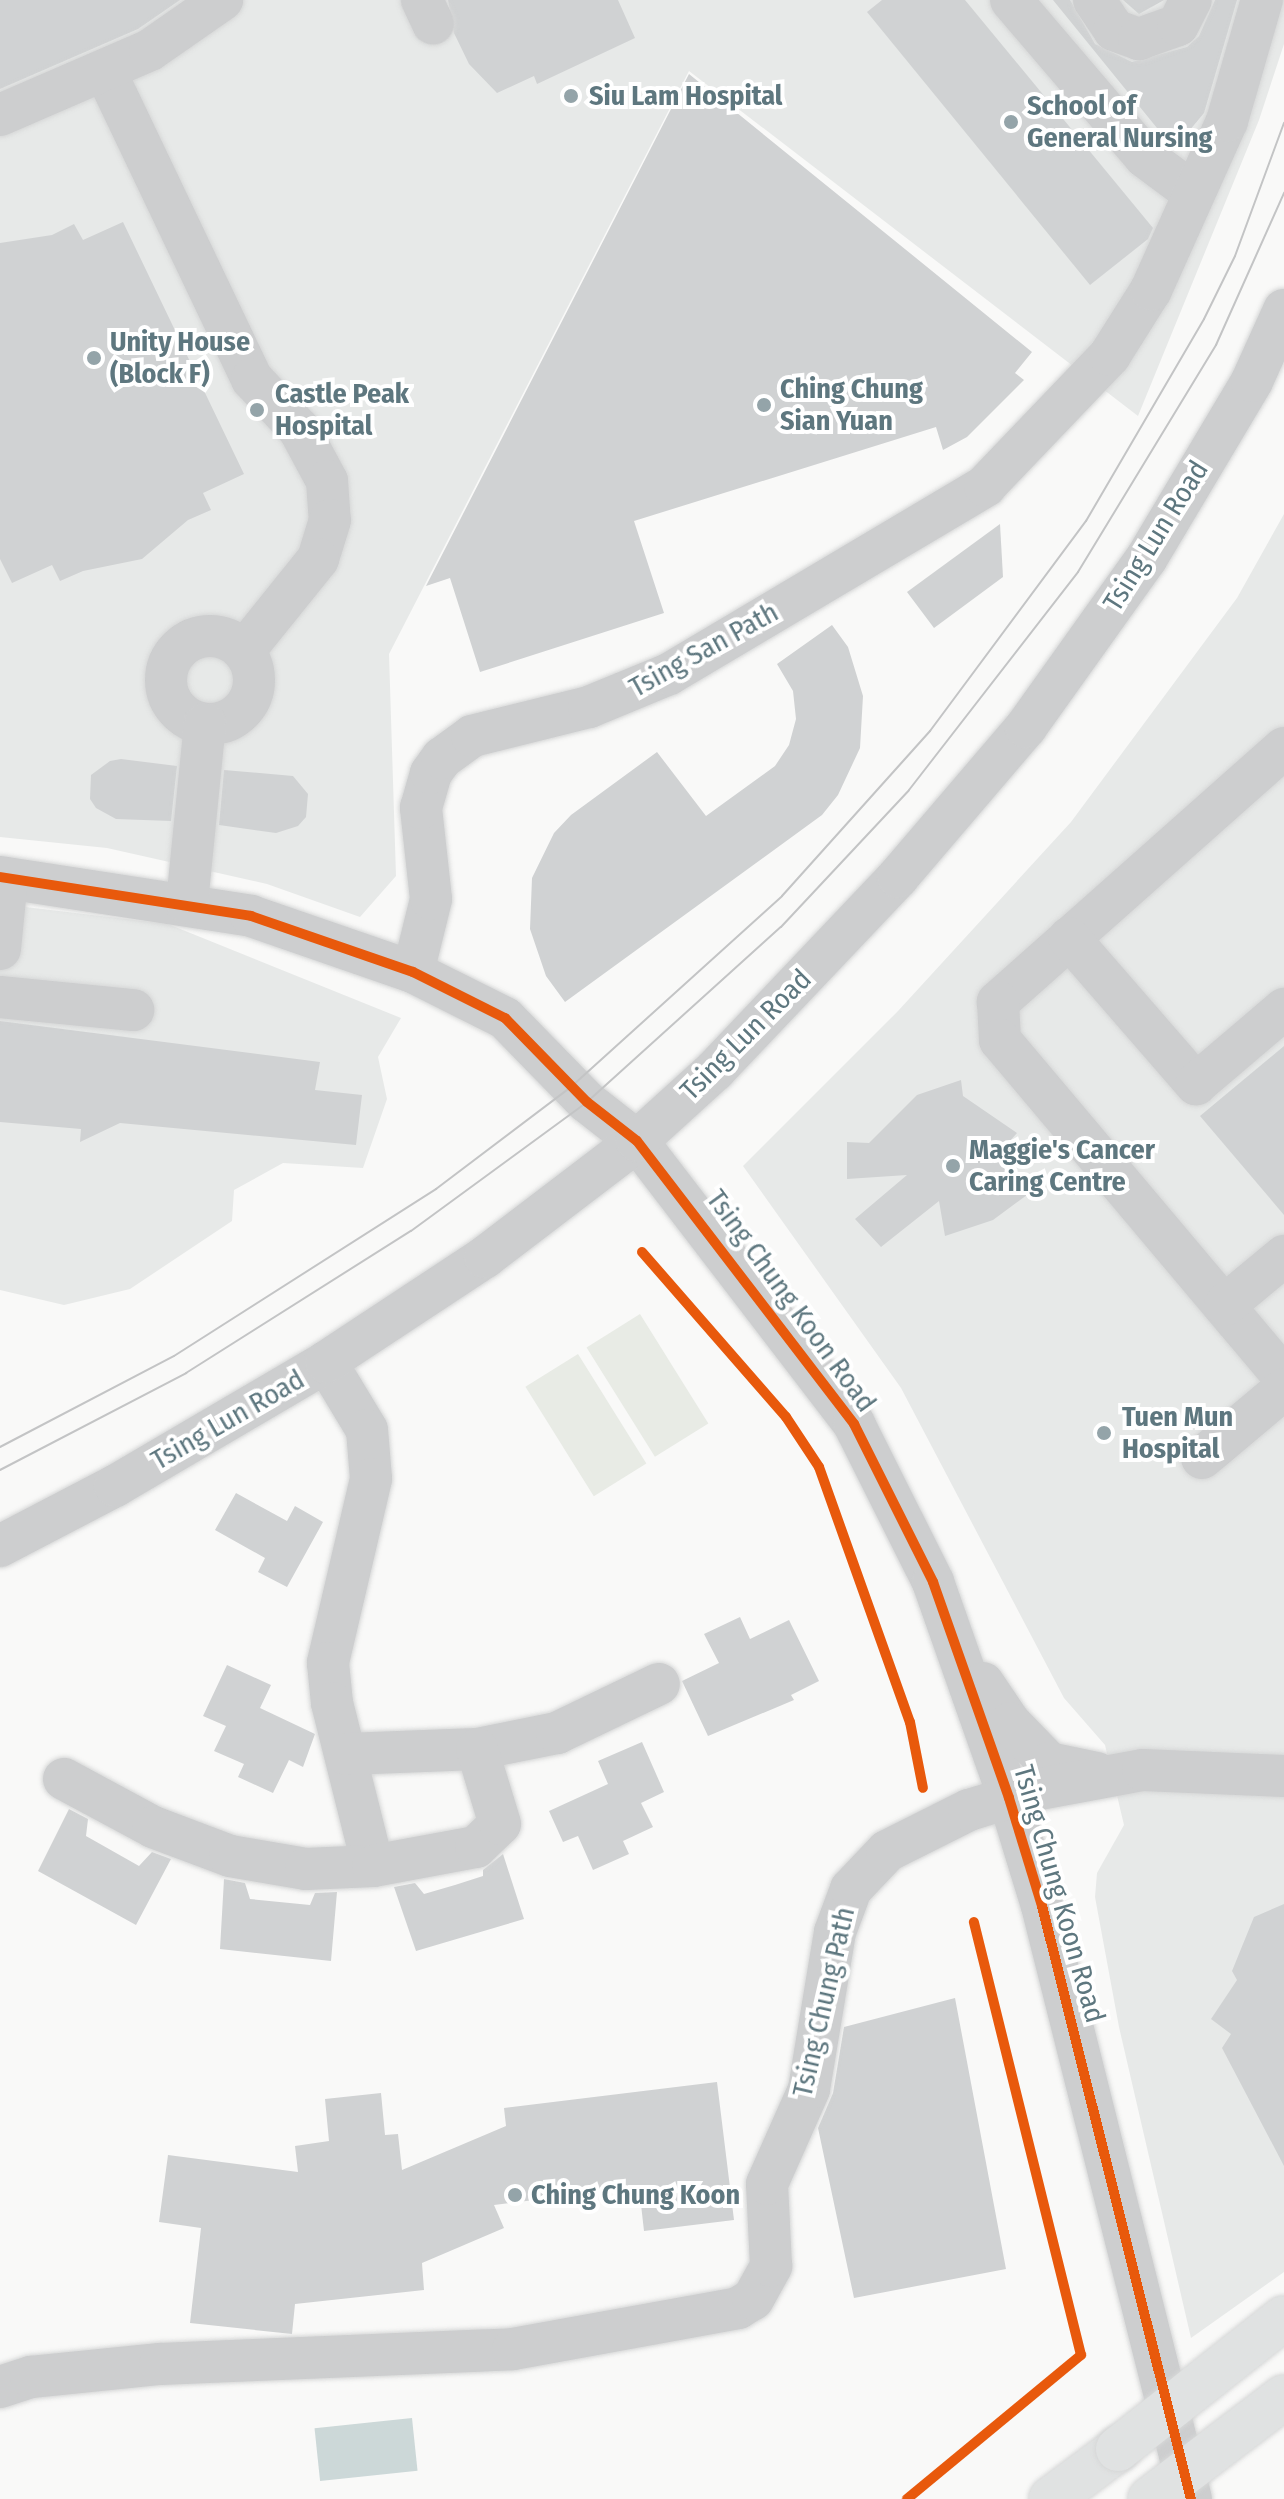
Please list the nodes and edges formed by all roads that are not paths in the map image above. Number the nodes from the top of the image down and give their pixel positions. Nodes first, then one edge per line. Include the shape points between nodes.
1 (222, 0) edge
2 (1011, 0) edge
3 (1094, 0) edge
4 (1191, 0) edge
5 (1262, 0) edge
6 (106, 73) junction
7 (0, 115) edge
8 (1192, 192) junction
9 (1284, 310) edge
10 (244, 651) junction
11 (205, 724) junction
12 (1284, 748) edge
13 (4, 878) edge
14 (187, 903) junction
15 (1069, 938) junction
16 (0, 949) edge
17 (413, 972) junction
18 (0, 997) edge
19 (1284, 1009) edge
20 (133, 1010) dead end
21 (637, 1141) junction
22 (1284, 1256) edge
23 (1225, 1305) junction
24 (326, 1362) junction
25 (1284, 1377) edge
26 (1284, 1389) edge
27 (1202, 1458) dead end
28 (0, 1546) edge
29 (952, 1635) junction
30 (659, 1684) dead end
31 (477, 1749) junction
32 (346, 1754) junction
33 (1133, 1772) junction
34 (1284, 1776) edge
35 (64, 1779) dead end
36 (1009, 1798) junction
37 (373, 1866) junction
38 (1284, 2318) edge
39 (0, 2387) edge
40 (1284, 2397) edge
41 (1051, 2499) edge
42 (1150, 2499) edge
43 (1191, 2499) edge

1 - 6 street via 197,22
2 - 8 street via 1145,157
3 - 4 street via 1114,30 1139,39 1178,25
5 - 8 street, Tsing San Path via 1227,121
6 - 7 street
6 - 10 street via 252,379 299,429 327,481 330,520 318,559
8 - 17 street, Tsing San Path via 1151,290 1110,355 985,486 706,654 629,692 483,733 442,758 424,790 422,827 431,899
9 - 21 street, Tsing Lun Road via 1252,381 1146,559 1026,727 898,877 715,1070
10 - 11 street via 254,675 249,701 231,719
10 - 11 street via 221,636 208,635 174,653 165,678 172,704 192,721
11 - 14 street
12 - 15 street
13 - 14 street, Tsing Chung Koon Road
13 - 16 street
14 - 17 street, Tsing Chung Koon Road via 251,916
15 - 19 street via 1196,1084
15 - 23 street via 998,1002 1000,1040
17 - 21 street, Tsing Chung Koon Road via 505,1018 587,1102
18 - 20 street
21 - 24 street, Tsing Lun Road via 485,1257
21 - 29 street, Tsing Chung Koon Road via 854,1424 933,1582
22 - 23 street
23 - 25 street
24 - 28 street, Tsing Lun Road via 115,1486
24 - 32 street via 367,1430 371,1479 328,1663
26 - 27 street
29 - 33 street, Tsing Chung Koon Road via 1010,1723 1049,1763 1080,1774
29 - 36 street, Tsing Chung Koon Road
30 - 31 street via 557,1733
31 - 32 street
31 - 37 street via 500,1824 476,1847
32 - 37 street
33 - 34 street
33 - 36 street, Tsing Chung Path
35 - 37 street via 153,1827 230,1856 306,1869
36 - 39 street, Tsing Chung Path via 969,1810 887,1851 851,1889 835,1932 809,2089 767,2184 771,2266 753,2299 717,2311 513,2349 160,2364 31,2377
36 - 43 street, Tsing Chung Koon Road via 1042,1906
38 - 41 main road, bridge
40 - 42 main road, bridge

